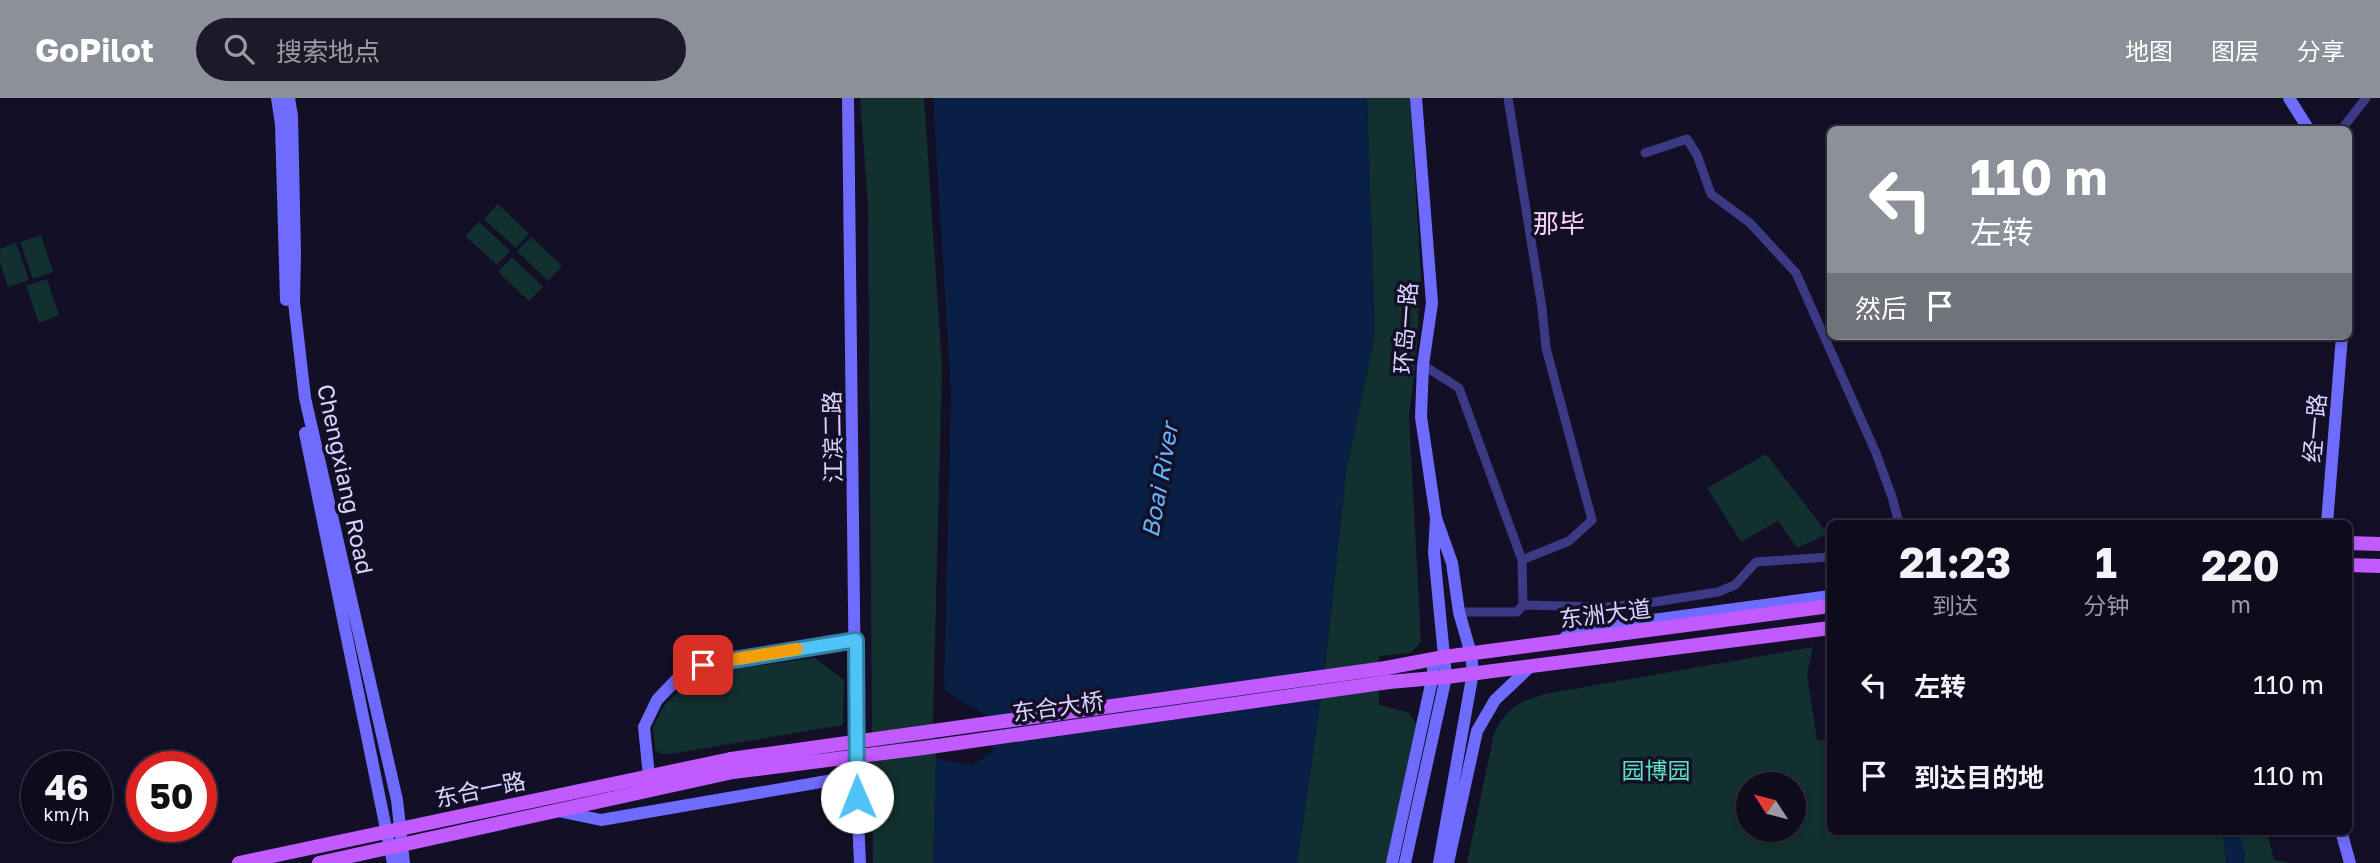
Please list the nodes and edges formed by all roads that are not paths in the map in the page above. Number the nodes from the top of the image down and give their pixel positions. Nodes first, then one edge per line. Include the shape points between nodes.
1 (277, 98) edge
2 (289, 98) edge
3 (848, 98) edge
4 (1416, 98) edge
5 (1508, 98) edge
6 (2290, 98) edge
7 (2366, 98) edge
8 (2307, 126) edge
9 (2344, 126) edge
10 (1645, 153) dead end
11 (2342, 340) edge
12 (1423, 365) junction
13 (1436, 518) junction
14 (1898, 520) edge
15 (2326, 520) edge
16 (2352, 543) edge
17 (2380, 544) edge
18 (1827, 557) edge
19 (1522, 560) junction
20 (2352, 565) edge
21 (2380, 566) edge
22 (1827, 596) edge
23 (1523, 605) junction
24 (1827, 606) edge
25 (1460, 612) junction
26 (1827, 628) edge
27 (1594, 637) junction
28 (856, 640) junction
29 (1562, 641) junction
30 (1471, 654) junction
31 (1596, 658) junction
32 (1438, 659) junction
33 (1531, 666) junction
34 (1473, 672) junction
35 (1387, 675) junction
36 (1439, 677) junction
37 (732, 765) junction
38 (649, 776) junction
39 (856, 776) junction
40 (557, 811) junction
41 (395, 830) junction
42 (2342, 835) edge
43 (395, 847) junction
44 (239, 863) edge
45 (319, 863) edge
46 (393, 863) edge
47 (404, 863) edge
48 (860, 863) edge
49 (1392, 863) edge
50 (1405, 863) edge
51 (1439, 863) edge
52 (1448, 863) edge
53 (2350, 863) edge

1 - 41 main road, Chengxiang Road via 286,303 298,399
2 - 41 main road, Chengxiang Road via 294,302 305,398 397,800
3 - 28 main road, 江滨二路
4 - 12 main road, 环岛一路 via 1432,303
5 - 19 street via 1546,348 1592,520 1569,541
6 - 8 main road
7 - 9 street
10 - 14 street via 1687,139 1711,194 1750,223 1796,273 1876,453
11 - 15 main road, 经一路
12 - 13 main road, 环岛一路 via 1421,417
12 - 19 street via 1460,388
13 - 25 main road, 环岛一路 via 1452,563
13 - 32 main road, 环岛一路
16 - 17 main road
18 - 23 street via 1756,562 1735,585 1718,592 1607,607
19 - 23 street
20 - 21 main road
22 - 29 main road via 1571,631
23 - 25 street via 1517,612
24 - 27 main road, 东洲大道
25 - 30 main road, 环岛一路
26 - 31 main road, 东洲大道
27 - 29 main road, 东洲大道
27 - 31 main road
28 - 38 main road via 703,665 677,679 657,700 644,727
28 - 39 main road, 江滨二路
29 - 30 main road, 东洲大道
30 - 32 main road, 东洲大道
30 - 34 main road, 环岛一路
31 - 33 main road, 东洲大道
32 - 35 main road, 东洲大道
32 - 36 main road, 环岛一路
33 - 34 main road, 东洲大道
33 - 52 main road via 1495,700 1478,731
34 - 36 main road, 东洲大道
34 - 51 main road, 环岛一路
35 - 36 main road, 东洲大道
35 - 37 main road, 东合大桥, bridge via 923,748
36 - 49 main road
36 - 50 main road, 环岛一路
37 - 38 main road, 东合一路
37 - 40 main road, 东合一路
38 - 41 main road, 东合一路
39 - 40 main road via 601,820
39 - 48 main road, 江滨二路
40 - 43 main road, 东合一路
41 - 43 main road, Chengxiang Road
41 - 44 main road, 东合一路
42 - 53 main road
43 - 45 main road, 东合一路
43 - 46 main road, Chengxiang Road
43 - 47 main road, Chengxiang Road

